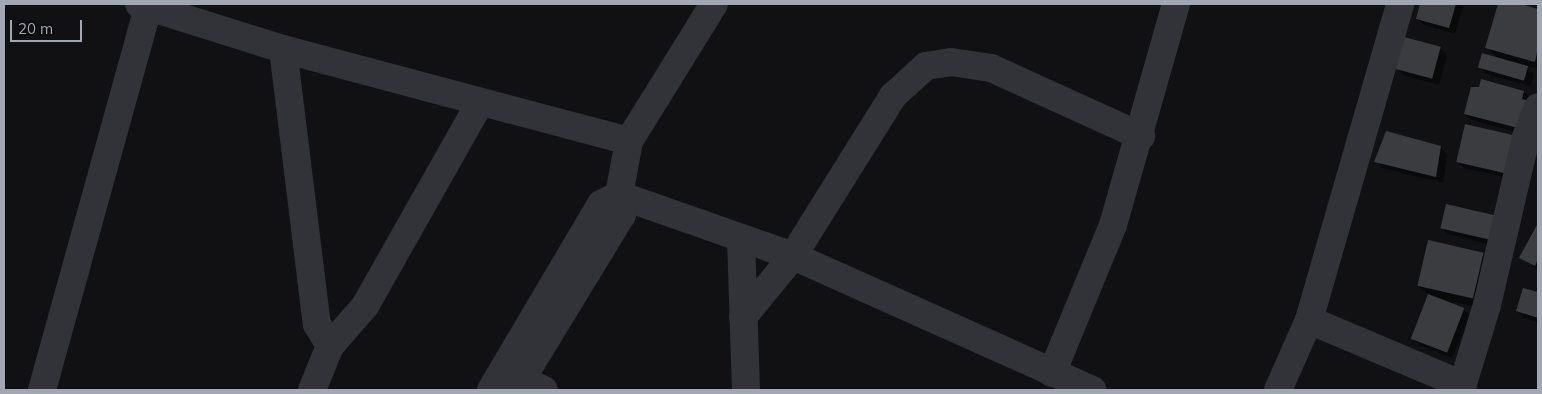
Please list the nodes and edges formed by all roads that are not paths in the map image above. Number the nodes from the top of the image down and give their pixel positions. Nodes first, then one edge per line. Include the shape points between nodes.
1 (714, 4) edge
2 (1176, 4) edge
3 (1400, 4) edge
4 (143, 6) edge
5 (283, 50) junction
6 (480, 103) junction
7 (1538, 106) edge
8 (1141, 136) junction
9 (1532, 139) edge
10 (629, 141) junction
11 (619, 195) junction
12 (740, 239) junction
13 (793, 256) junction
14 (743, 317) junction
15 (1309, 320) junction
16 (330, 346) junction
17 (1052, 374) junction
18 (515, 384) edge
19 (1462, 387) edge
20 (42, 390) edge
21 (312, 390) edge
22 (746, 390) edge
23 (1092, 390) edge
24 (1278, 390) edge

1 - 10 street
2 - 8 street
3 - 15 street
4 - 5 street
4 - 20 street
5 - 6 street
5 - 16 street via 317,324
6 - 10 street
6 - 16 street via 365,306
7 - 9 street
8 - 13 street via 991,68 951,62 926,66 893,96
8 - 17 street via 1114,225
9 - 19 street
10 - 11 street
11 - 12 street
11 - 18 street via 600,204
12 - 13 street
12 - 14 street
13 - 14 street
13 - 17 street
14 - 22 street
15 - 19 street
15 - 24 street
16 - 21 street
17 - 23 street

